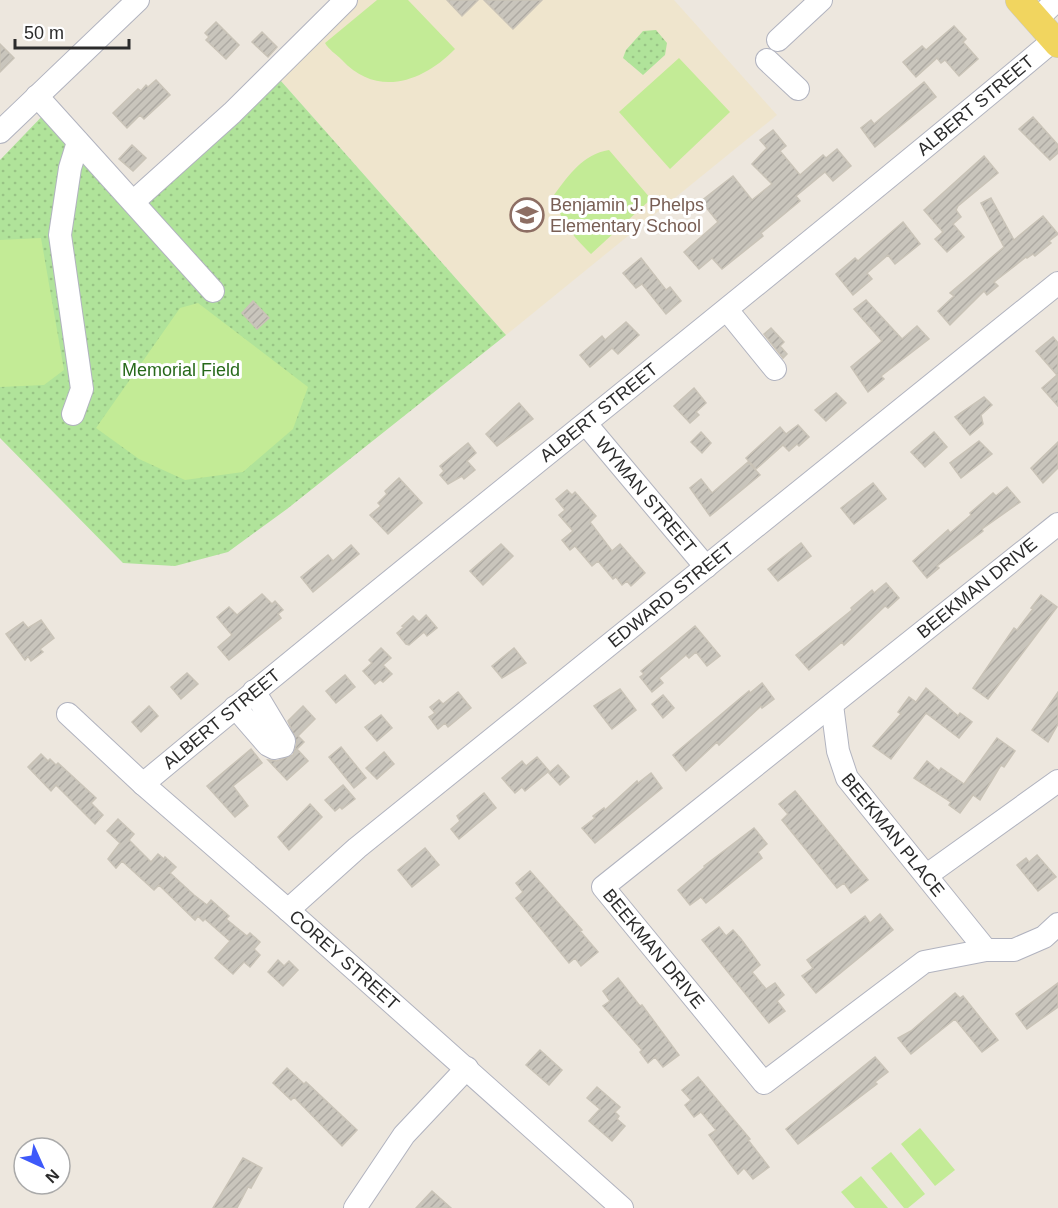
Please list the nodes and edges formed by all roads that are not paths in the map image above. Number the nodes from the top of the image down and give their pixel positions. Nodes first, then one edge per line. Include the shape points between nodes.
1 (138, 0) edge
2 (346, 0) edge
3 (821, 0) edge
4 (1019, 0) edge
5 (1057, 0) edge
6 (1036, 20) junction
7 (778, 40) dead end
8 (1056, 42) edge
9 (767, 60) dead end
10 (798, 89) dead end
11 (37, 96) junction
12 (0, 132) edge
13 (78, 142) junction
14 (133, 202) junction
15 (1058, 283) edge
16 (213, 291) dead end
17 (728, 310) junction
18 (775, 369) dead end
19 (73, 414) dead end
20 (585, 424) junction
21 (1058, 524) edge
22 (706, 567) junction
23 (254, 691) junction
24 (832, 705) junction
25 (235, 707) junction
26 (68, 714) dead end
27 (1058, 781) edge
28 (143, 784) junction
29 (927, 876) junction
30 (288, 910) junction
31 (1058, 924) edge
32 (987, 950) junction
33 (467, 1068) junction
34 (355, 1208) edge
35 (621, 1208) edge

1 - 11 street
2 - 14 street via 232,113
3 - 7 street
4 - 6 main road
5 - 6 street
6 - 8 main road
8 - 17 street, ALBERT STREET
9 - 10 street
11 - 12 street
11 - 13 street
13 - 14 street
13 - 19 street via 60,235 82,389
14 - 16 street
15 - 22 street, EDWARD STREET
17 - 18 street
17 - 20 street, ALBERT STREET
20 - 22 street, WYMAN STREET
20 - 23 street, ALBERT STREET
21 - 24 street, BEEKMAN DRIVE
22 - 30 street, EDWARD STREET via 357,848
23 - 25 street, ALBERT STREET
23 - 25 street via 284,741 283,746 268,745
24 - 29 street, BEEKMAN PLACE via 838,751 847,778
24 - 32 street, BEEKMAN DRIVE via 603,887 764,1083 924,962
25 - 28 street, ALBERT STREET
26 - 28 street, COREY STREET
27 - 29 street
28 - 30 street, COREY STREET
29 - 32 street, BEEKMAN PLACE
30 - 33 street, COREY STREET
31 - 32 street, BEEKMAN DRIVE via 1024,947
33 - 34 street via 404,1135
33 - 35 street, COREY STREET

